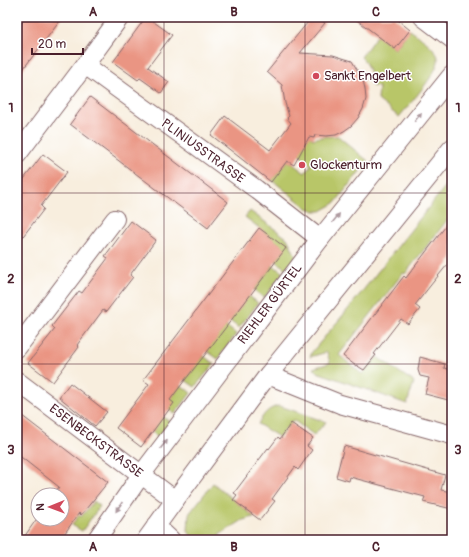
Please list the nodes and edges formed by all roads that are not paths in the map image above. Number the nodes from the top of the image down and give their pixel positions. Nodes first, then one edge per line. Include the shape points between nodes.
1 (120, 17) edge
2 (423, 17) edge
3 (452, 38) edge
4 (85, 65) junction
5 (452, 75) edge
6 (20, 142) edge
7 (452, 148) edge
8 (115, 219) dead end
9 (320, 239) junction
10 (17, 348) edge
11 (268, 375) junction
12 (17, 381) edge
13 (452, 435) edge
14 (141, 475) junction
15 (174, 500) junction
16 (151, 533) edge
17 (96, 540) edge
18 (171, 540) edge

1 - 4 street
2 - 3 street
4 - 6 street
4 - 9 street, PLINIUSSTRASSE via 256,189
9 -> 5 street, RIEHLER GÜRTEL
7 - 11 street
8 - 10 street
14 -> 9 street, RIEHLER GÜRTEL
11 - 13 street via 340,404
11 - 15 street
12 - 14 street, ESENBECKSTRASSE
14 - 15 street, ESENBECKSTRASSE
14 -> 17 street, RIEHLER GÜRTEL
15 - 16 street
16 - 18 street

